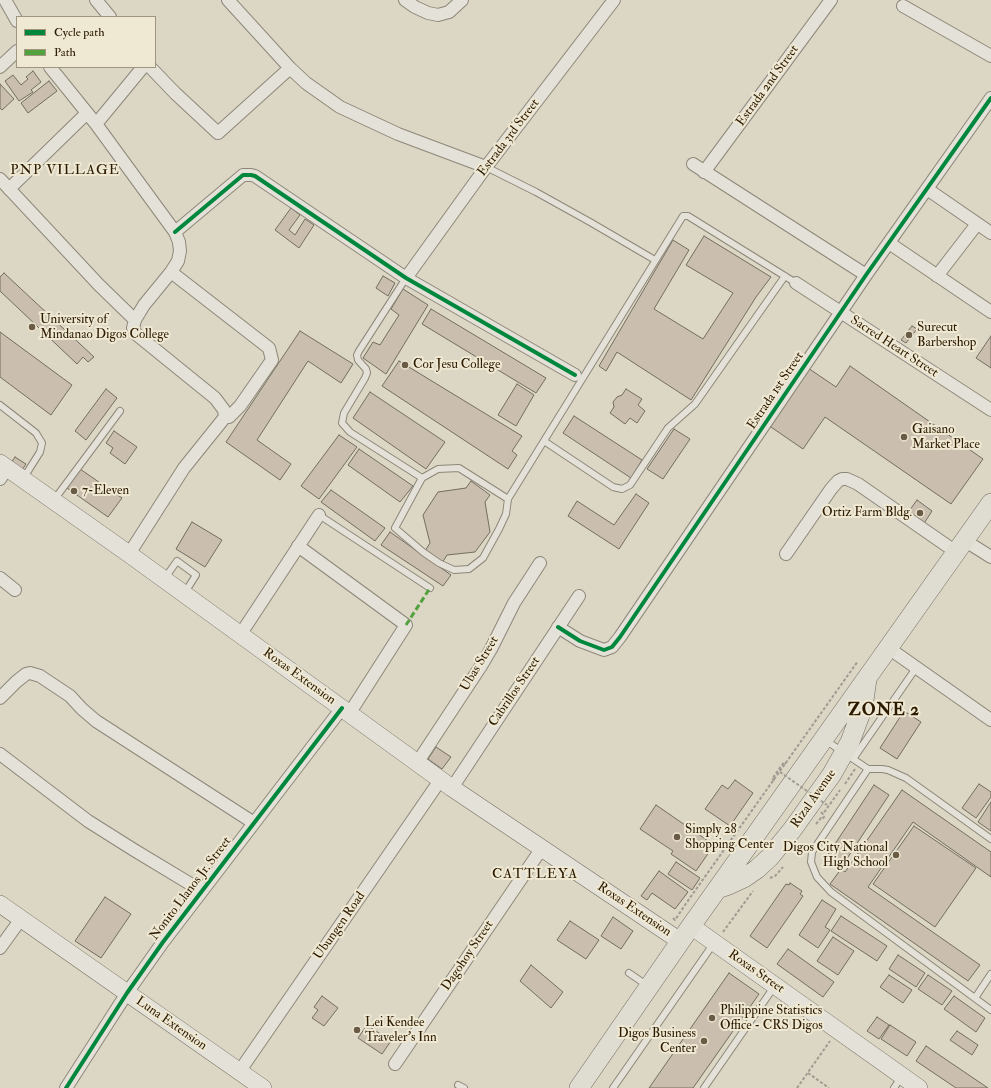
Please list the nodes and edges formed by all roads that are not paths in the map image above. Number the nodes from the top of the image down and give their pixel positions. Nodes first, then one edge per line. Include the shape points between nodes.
1 (5, 0) edge
2 (96, 0) edge
3 (228, 0) edge
4 (405, 0) edge
5 (462, 0) edge
6 (614, 0) edge
7 (831, 0) edge
8 (903, 6) dead end
9 (109, 16) edge
10 (16, 19) edge
11 (16, 52) edge
12 (991, 56) edge
13 (0, 67) edge
14 (51, 68) edge
15 (142, 68) edge
16 (151, 68) edge
17 (290, 68) junction
18 (991, 98) edge
19 (87, 113) junction
20 (96, 124) junction
21 (693, 164) dead end
22 (486, 167) junction
23 (704, 172) junction
24 (0, 179) edge
25 (9, 188) junction
26 (927, 189) junction
27 (977, 224) junction
28 (175, 232) junction
29 (991, 233) edge
30 (889, 243) junction
31 (655, 260) junction
32 (171, 272) junction
33 (866, 275) junction
34 (785, 276) junction
35 (937, 276) junction
36 (406, 278) junction
37 (796, 283) joint
38 (841, 312) junction
39 (991, 312) edge
40 (135, 320) junction
41 (578, 377) junction
42 (0, 405) edge
43 (991, 410) edge
44 (120, 411) dead end
45 (225, 417) junction
46 (544, 441) junction
47 (2, 470) edge
48 (422, 478) junction
49 (22, 479) junction
50 (508, 499) junction
51 (53, 500) junction
52 (991, 502) edge
53 (319, 515) joint
54 (298, 546) junction
55 (960, 546) junction
56 (129, 554) junction
57 (786, 554) dead end
58 (991, 557) edge
59 (540, 563) dead end
60 (0, 578) edge
61 (164, 580) junction
62 (430, 588) dead end
63 (15, 590) dead end
64 (184, 594) junction
65 (579, 596) dead end
66 (558, 627) junction
67 (240, 635) junction
68 (887, 647) junction
69 (863, 668) junction
70 (916, 668) junction
71 (0, 698) edge
72 (346, 711) junction
73 (991, 720) edge
74 (823, 738) junction
75 (0, 754) edge
76 (849, 756) junction
77 (417, 763) junction
78 (868, 769) junction
79 (446, 784) junction
80 (254, 823) junction
81 (991, 839) edge
82 (542, 848) junction
83 (716, 889) junction
84 (202, 891) junction
85 (0, 904) edge
86 (21, 919) junction
87 (685, 933) junction
88 (715, 943) junction
89 (0, 948) edge
90 (629, 974) dead end
91 (991, 974) edge
92 (649, 986) junction
93 (775, 986) junction
94 (127, 993) junction
95 (975, 998) junction
96 (991, 1010) edge
97 (395, 1064) dead end
98 (239, 1072) junction
99 (898, 1082) edge
100 (583, 1086) edge
101 (66, 1088) edge
102 (263, 1088) edge
103 (613, 1088) edge
104 (704, 1088) edge
105 (919, 1088) edge

1 - 10 street
2 - 9 street
3 - 17 street
4 - 5 street via 428,13 438,15 449,12
6 - 22 street, Estrada 3rd Street
7 - 23 street, Estrada 2nd Street
8 - 12 street
11 - 13 street
14 - 19 street
15 - 20 street
16 - 17 street via 218,133
17 - 22 street via 340,107 398,134
18 - 26 street, Estrada 1st Street
19 - 20 street
19 - 25 street
20 - 28 street
21 - 23 street
22 - 31 lane
22 - 36 street, Estrada 3rd Street
23 - 33 street
24 - 25 street
25 - 40 street
26 - 27 street
26 - 30 street, Estrada 1st Street
27 - 29 street
27 - 35 street
28 - 32 street via 180,251 178,261
28 - 36 street via 243,175 251,175 261,179
30 - 33 street, Estrada 1st Street
30 - 35 street
31 - 34 lane via 680,219 685,216
31 - 41 lane
32 - 40 street
32 - 45 street via 269,348 272,360 240,406 229,417
33 - 38 street, Estrada 1st Street
34 - 37 lane
34 - 46 lane via 695,404 668,428 630,485 622,489 613,487
35 - 39 street
36 - 41 street
36 - 48 lane via 358,351 358,360 367,373 344,413 342,423 350,432
37 - 38 street, Sacred Heart Street
38 - 43 street, Sacred Heart Street
38 - 66 street, Estrada 1st Street via 612,647 604,650 594,647
40 - 45 street via 133,328 136,334 215,398 224,410
41 - 46 lane
42 - 49 lane via 36,433 42,443 40,452
44 - 51 lane
45 - 56 street via 174,482
46 - 50 lane
47 - 49 main road, Roxas Extension
48 - 50 lane via 438,469 459,468
48 - 50 lane via 395,528 423,552 454,570 469,568 483,558 500,529
49 - 51 main road, Roxas Extension
51 - 56 main road, Roxas Extension
52 - 55 main road, Rizal Avenue
53 - 54 street
53 - 62 lane
54 - 67 street
54 - 72 street, Nonito Llanos Jr. Street via 406,625
55 - 57 street via 858,484 842,479 831,489
55 - 58 street
55 - 68 main road, Rizal Avenue
56 - 61 main road, Roxas Extension
59 - 77 street, Ubas Street via 518,596 484,660
60 - 63 street
61 - 64 main road, Roxas Extension
61 - 64 lane via 177,561 196,575
64 - 67 main road, Roxas Extension
65 - 66 street, Cabrillos Street
66 - 79 street, Cabrillos Street
67 - 72 main road, Roxas Extension
68 - 69 main road, Rizal Avenue
68 - 70 street
69 - 74 main road, Rizal Avenue
69 - 76 main road, Rizal Avenue via 863,707
70 - 73 street
70 - 76 lane
71 - 80 street via 26,674 40,676 70,696 96,721
72 - 77 main road, Roxas Extension
72 - 80 street, Nonito Llanos Jr. Street
74 - 76 lane
74 - 83 main road, Rizal Avenue
75 - 84 street via 88,821
76 - 78 lane
76 - 83 main road, Rizal Avenue via 832,774 770,857 744,878
77 - 79 main road, Roxas Extension
78 - 81 lane via 882,769 901,776
78 - 95 lane via 814,848 811,856 813,869 831,892
79 - 82 main road, Roxas Extension
79 - 98 street, Ubungen Road
80 - 84 street, Nonito Llanos Jr. Street
82 - 87 main road, Roxas Extension via 661,928
82 - 97 street, Dagohoy Street
83 - 87 main road, Rizal Avenue
84 - 94 street, Nonito Llanos Jr. Street
85 - 86 main road, Luna Extension
86 - 89 street
86 - 94 main road, Luna Extension
87 - 88 main road, Roxas Street
87 - 92 main road, Rizal Avenue
88 - 93 main road, Roxas Street
88 - 103 lane
90 - 92 lane
91 - 95 lane
92 - 100 main road, Rizal Avenue
93 - 99 main road, Roxas Street via 838,1030
93 - 104 lane
94 - 98 main road, Luna Extension
94 - 101 street, Nonito Llanos Jr. Street
95 - 96 lane
98 - 102 main road, Luna Extension
99 - 105 main road, Roxas Street

